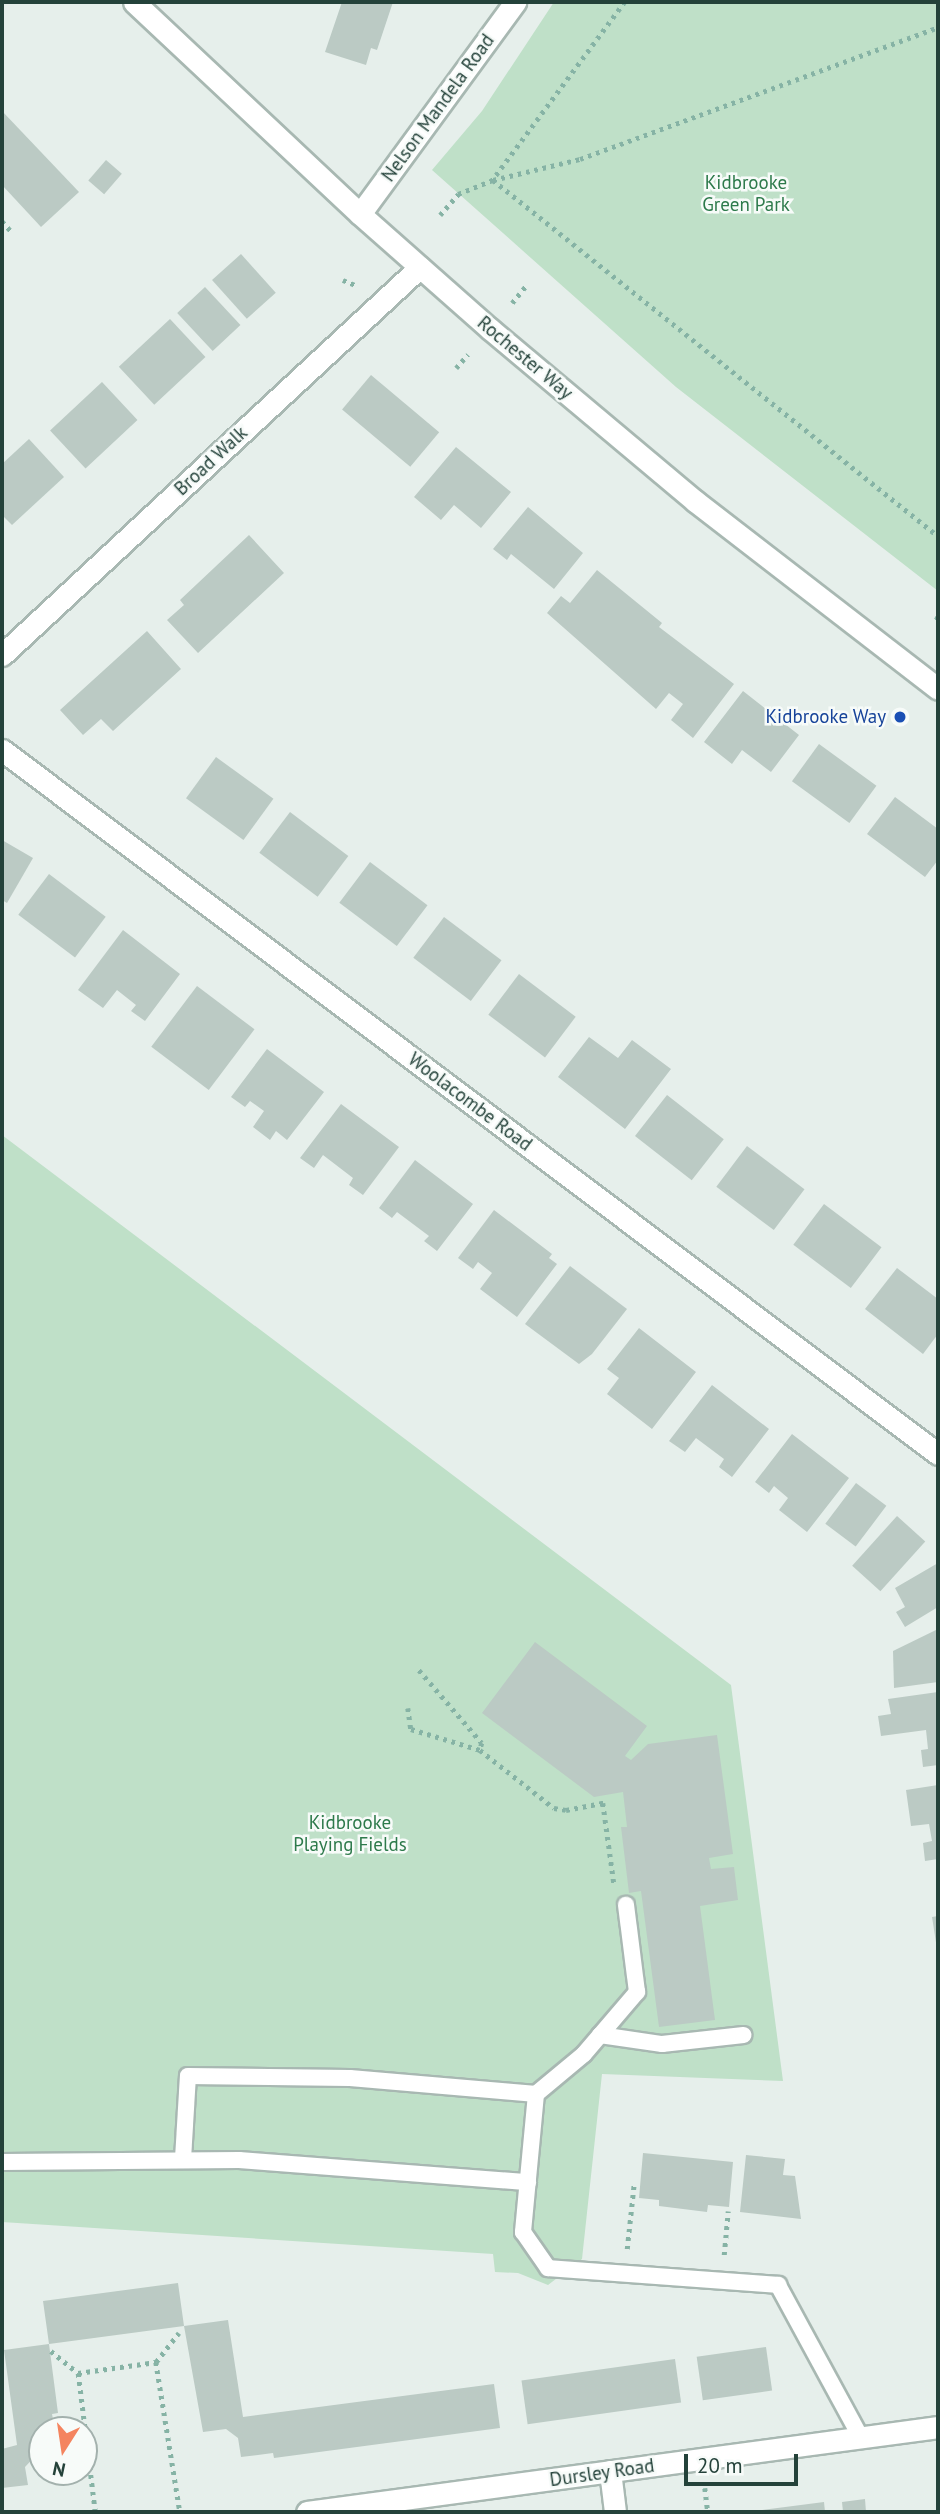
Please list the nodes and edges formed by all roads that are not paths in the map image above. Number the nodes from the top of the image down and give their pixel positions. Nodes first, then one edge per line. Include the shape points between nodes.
1 (134, 2) edge
2 (515, 2) edge
3 (360, 214) junction
4 (420, 267) junction
5 (2, 655) edge
6 (938, 689) edge
7 (2, 750) edge
8 (938, 1454) edge
9 (626, 1905) road end
10 (600, 2035) junction
11 (744, 2035) dead end
12 (536, 2094) junction
13 (183, 2159) junction
14 (2, 2162) edge
15 (528, 2182) junction
16 (938, 2427) edge
17 (861, 2438) junction
18 (610, 2472) junction
19 (307, 2512) edge
20 (615, 2512) edge

1 - 3 street, Rochester Way
2 - 3 street, Nelson Mandela Road
3 - 4 street, Rochester Way
4 - 5 street, Broad Walk
4 - 6 street, Rochester Way via 695,501
7 - 8 street, Woolacombe Road
9 - 10 lane via 637,1993
10 - 11 lane via 662,2044
10 - 12 lane
12 - 13 lane via 350,2078 188,2076
12 - 15 lane
13 - 14 lane
13 - 15 lane
15 - 17 lane via 523,2232 548,2268 778,2285
16 - 17 street, Dursley Road
17 - 18 street, Dursley Road
18 - 19 street, Dursley Road
18 - 20 street

